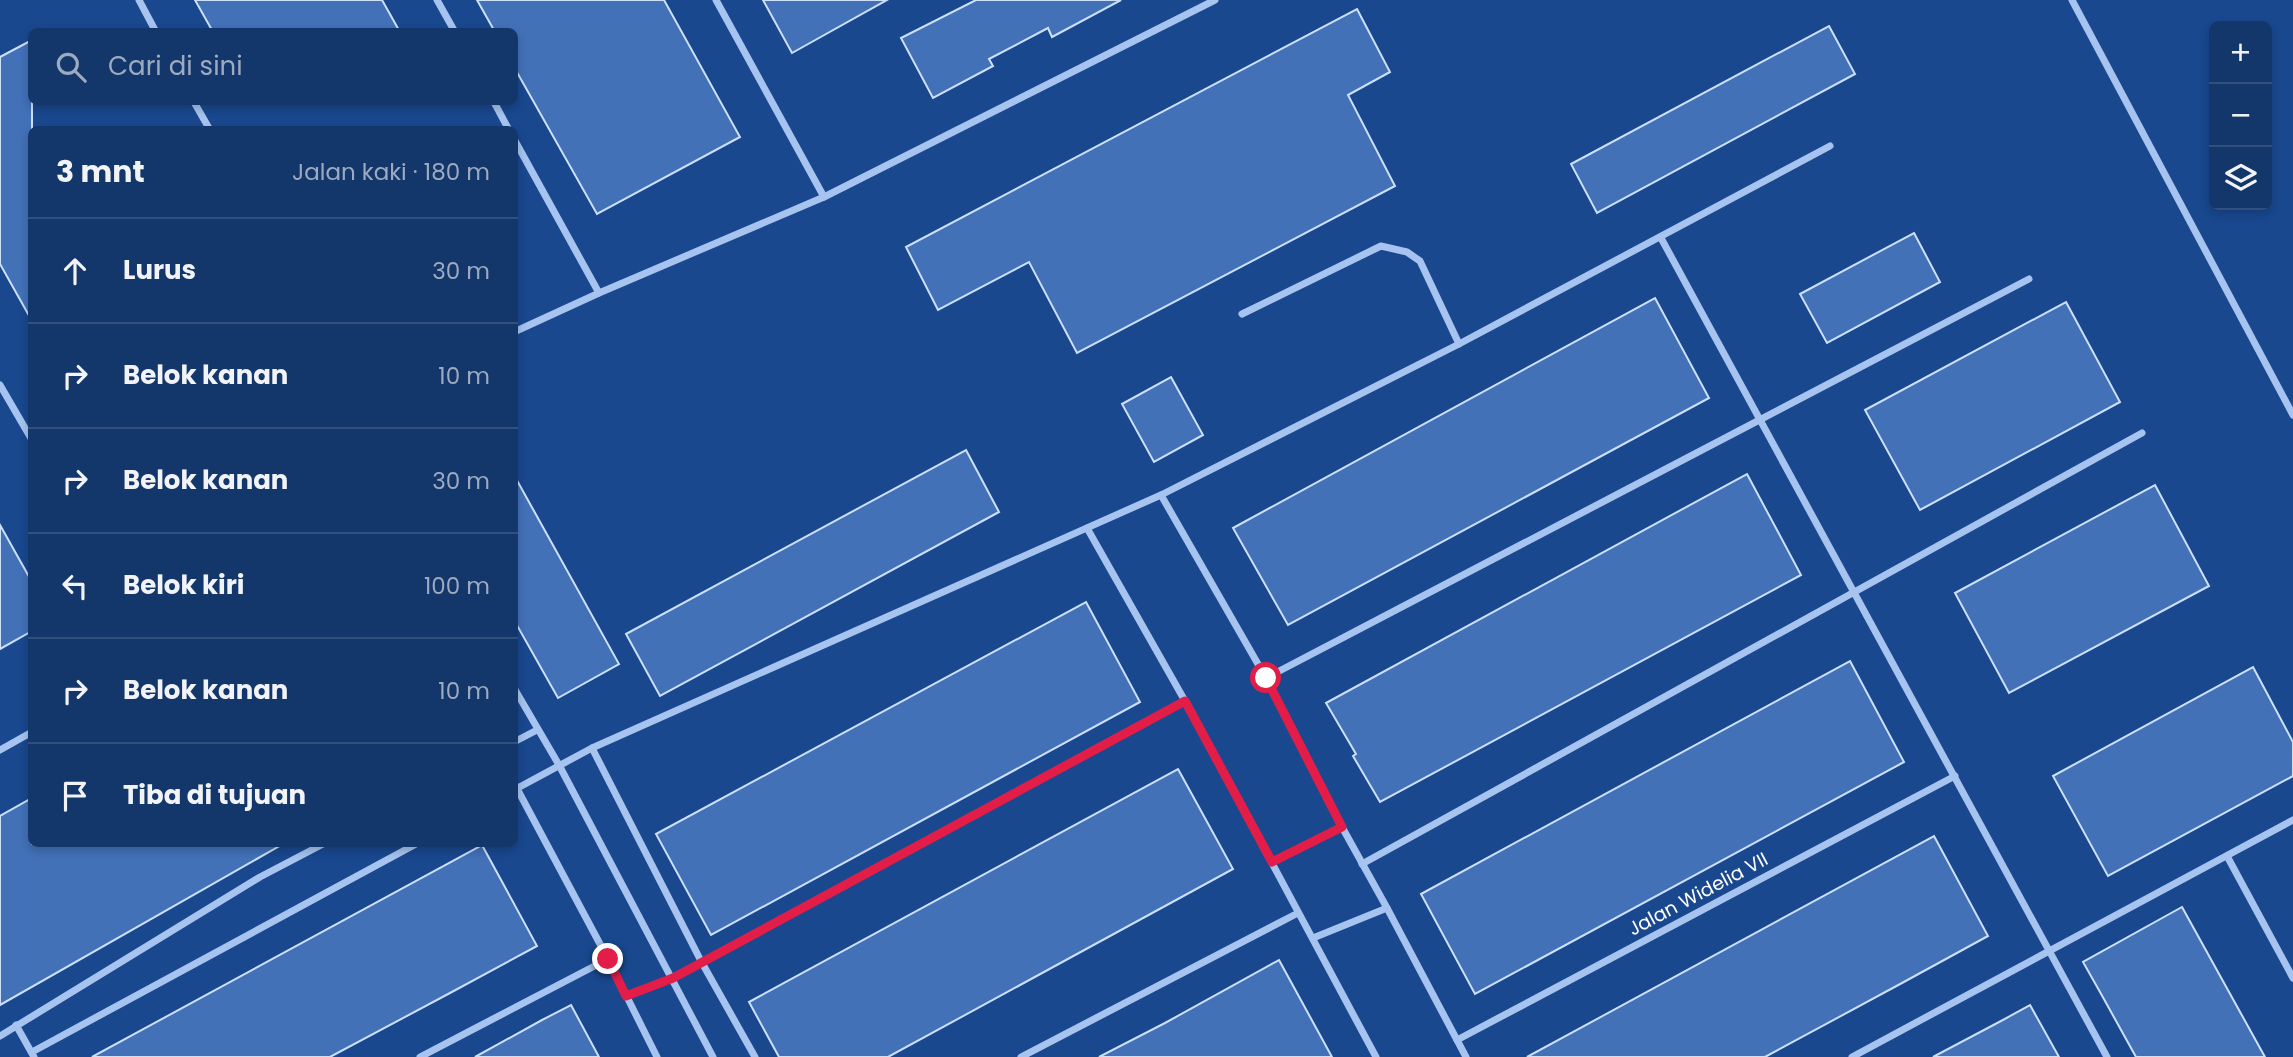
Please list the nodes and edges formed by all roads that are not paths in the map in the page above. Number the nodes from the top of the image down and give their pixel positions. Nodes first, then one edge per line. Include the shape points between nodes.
1 (139, 0) edge
2 (438, 0) edge
3 (716, 0) edge
4 (1215, 0) edge
5 (2072, 0) edge
6 (154, 28) edge
7 (453, 28) edge
8 (196, 105) edge
9 (496, 105) edge
10 (208, 126) edge
11 (507, 126) edge
12 (518, 146) edge
13 (1830, 146) dead end
14 (824, 197) junction
15 (1661, 237) junction
16 (2029, 279) dead end
17 (599, 293) junction
18 (1242, 314) dead end
19 (518, 330) edge
20 (1459, 344) junction
21 (0, 385) edge
22 (2293, 415) edge
23 (1761, 418) junction
24 (28, 433) edge
25 (2142, 433) dead end
26 (1161, 495) junction
27 (1087, 528) junction
28 (1855, 590) junction
29 (1266, 678) junction
30 (518, 695) edge
31 (1185, 701) junction
32 (537, 730) junction
33 (28, 734) edge
34 (518, 740) edge
35 (592, 748) junction
36 (0, 750) edge
37 (559, 765) junction
38 (1955, 776) junction
39 (518, 786) edge
40 (518, 793) edge
41 (2293, 820) edge
42 (1342, 827) junction
43 (317, 847) edge
44 (411, 847) edge
45 (2227, 856) junction
46 (1272, 862) junction
47 (1362, 864) junction
48 (1387, 908) junction
49 (1298, 913) junction
50 (1312, 938) junction
51 (2050, 950) junction
52 (608, 959) junction
53 (701, 961) junction
54 (673, 978) junction
55 (2293, 978) edge
56 (626, 996) junction
57 (16, 1025) junction
58 (0, 1036) edge
59 (1457, 1040) junction
60 (33, 1054) edge
61 (420, 1057) edge
62 (657, 1057) edge
63 (713, 1057) edge
64 (755, 1057) edge
65 (1021, 1057) edge
66 (1376, 1057) edge
67 (1466, 1057) edge
68 (1852, 1057) edge
69 (2108, 1057) edge

1 - 6 street
2 - 7 street
3 - 14 street
4 - 14 street
5 - 22 street
8 - 10 street
9 - 11 street
12 - 17 street
13 - 15 street
14 - 17 street
15 - 20 street
15 - 23 street
16 - 23 street
17 - 19 street
18 - 20 street via 1381,246 1420,261
20 - 26 street
21 - 24 street
23 - 28 street
23 - 29 street
25 - 28 street
26 - 27 street
26 - 29 street
27 - 31 street
27 - 35 street
28 - 38 street
28 - 47 street
29 - 42 street
30 - 32 street
31 - 46 street
31 - 53 street
32 - 34 street
32 - 37 street
33 - 36 street
35 - 37 street
35 - 53 street
37 - 39 street
37 - 54 street
38 - 51 street
38 - 59 street, Jalan Widelia VII
40 - 52 street
41 - 45 street
42 - 46 street
42 - 47 street
43 - 57 street
44 - 60 street
45 - 51 street
45 - 55 street
46 - 49 street
47 - 48 street
48 - 50 street
48 - 59 street
49 - 50 street
49 - 65 street
50 - 66 street
51 - 68 street
51 - 69 street
52 - 56 street
52 - 61 street
53 - 54 street
53 - 64 street
54 - 56 street
54 - 63 street
56 - 62 street
57 - 58 street
57 - 60 street
59 - 67 street

